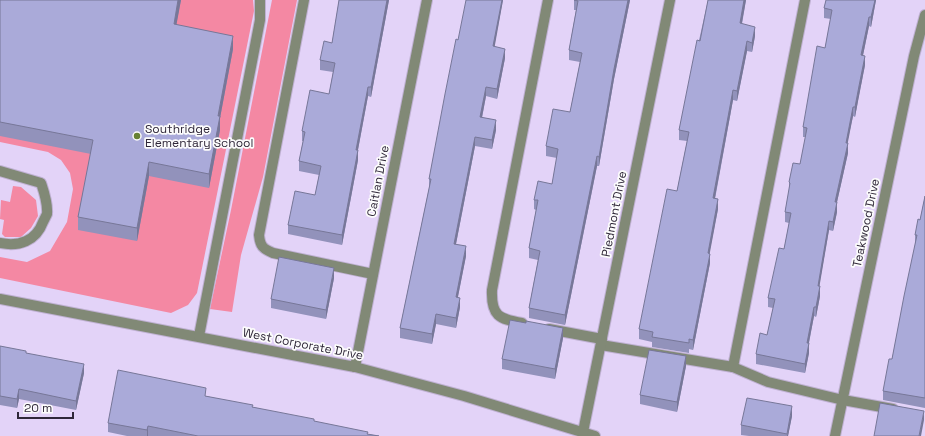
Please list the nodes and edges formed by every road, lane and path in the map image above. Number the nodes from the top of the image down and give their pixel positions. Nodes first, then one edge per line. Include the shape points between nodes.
1 (260, 0) edge
2 (304, 0) edge
3 (427, 0) edge
4 (548, 0) edge
5 (670, 0) edge
6 (805, 0) edge
7 (925, 15) edge
8 (0, 171) edge
9 (0, 243) edge
10 (373, 274) junction
11 (0, 299) edge
12 (199, 336) junction
13 (601, 342) junction
14 (355, 367) junction
15 (733, 367) junction
16 (843, 400) junction
17 (902, 411) edge
18 (583, 432) junction
19 (595, 436) edge
20 (835, 436) edge

1 - 12 street via 260,20
2 - 10 street via 259,235 260,244 273,253
3 - 10 street, Caitlan Drive
4 - 13 street via 492,290 493,309 498,316 506,320
5 - 13 street, Piedmont Drive
6 - 15 street
7 - 16 street, Teakwood Drive via 914,56
8 - 9 street via 41,183 47,214 40,230 32,239 11,245
10 - 14 street, Caitlan Drive
11 - 12 street, West Corporate Drive
12 - 14 street, West Corporate Drive
13 - 15 street
13 - 18 street, Piedmont Drive
14 - 18 street, West Corporate Drive
15 - 16 street via 768,382
16 - 17 street
16 - 20 street, Teakwood Drive
18 - 19 street, West Corporate Drive

